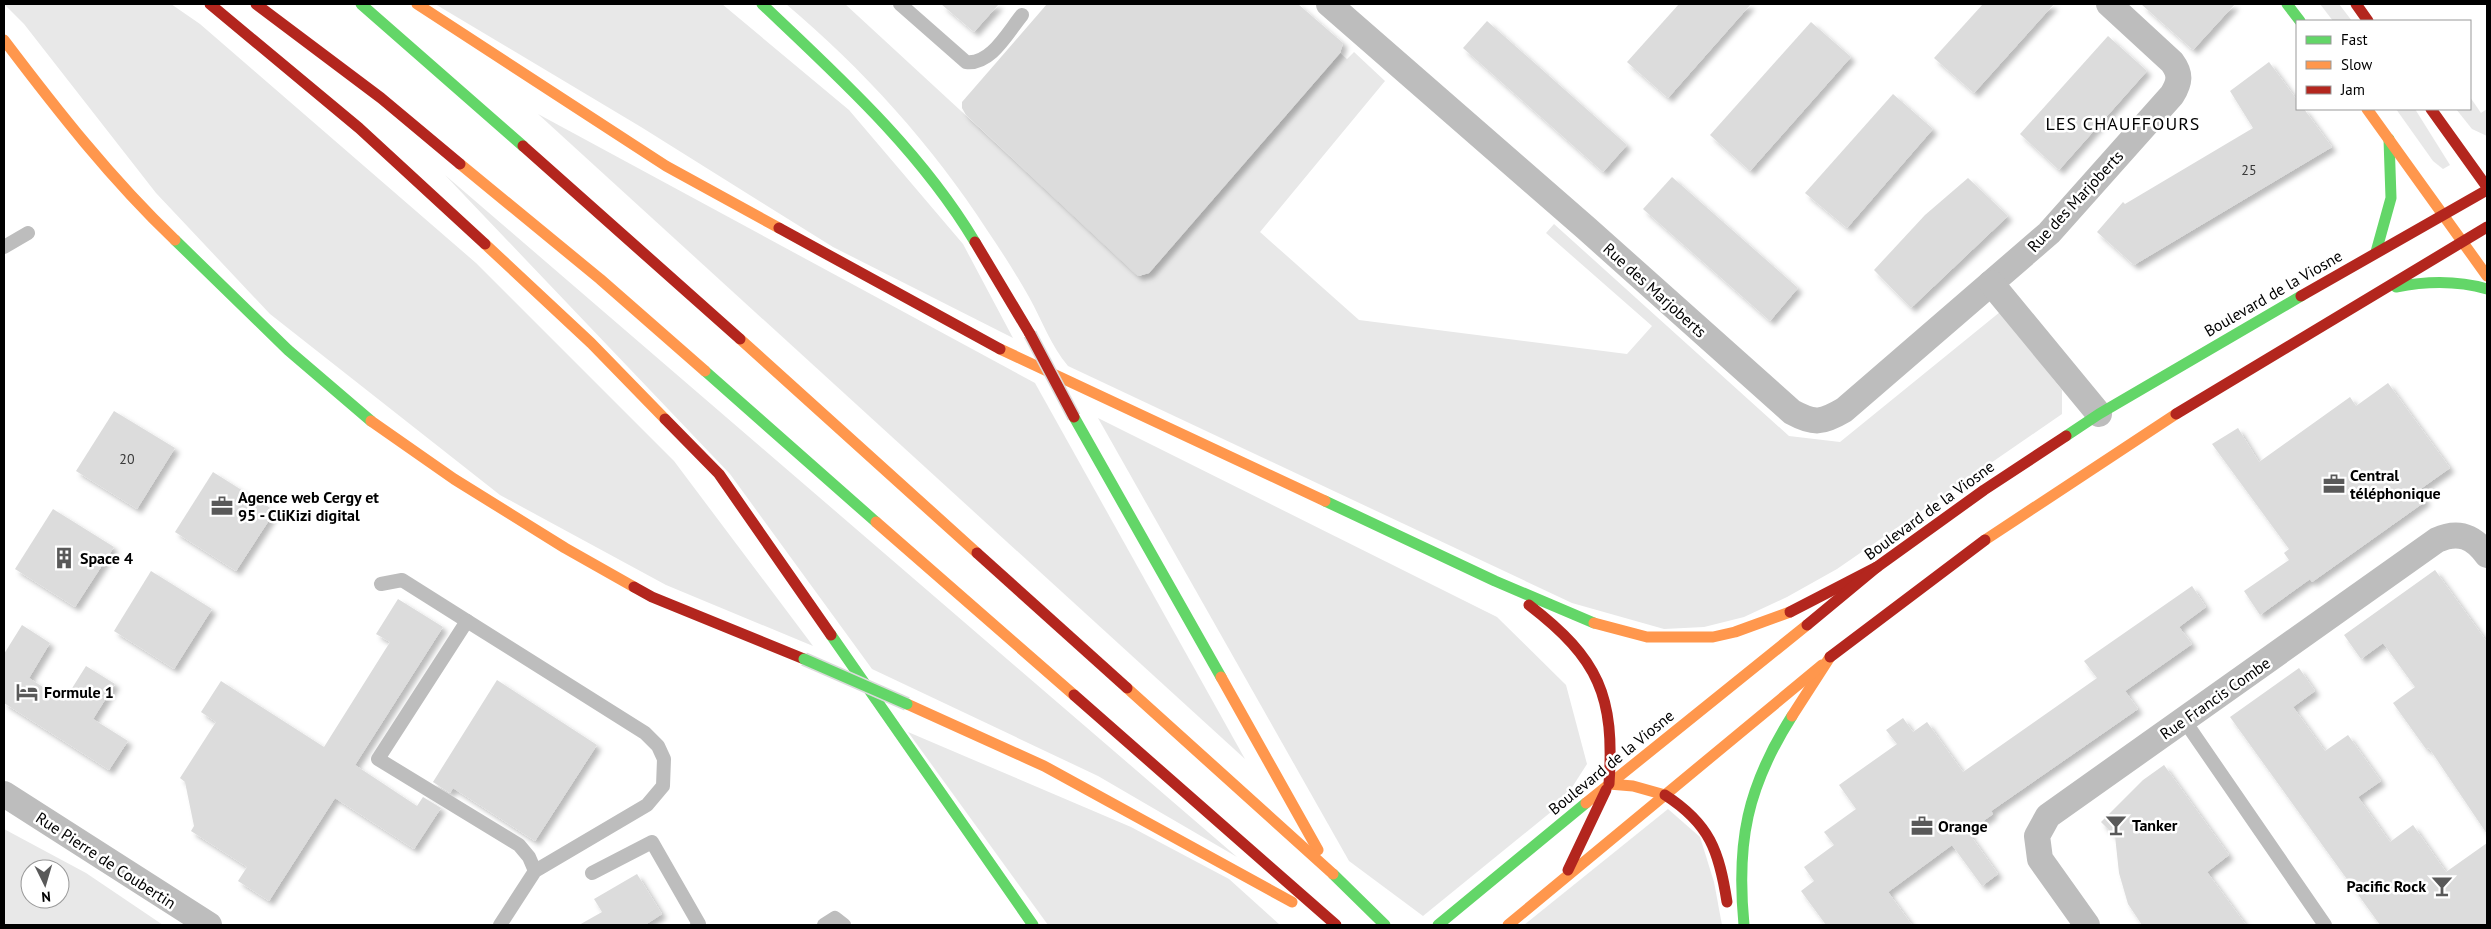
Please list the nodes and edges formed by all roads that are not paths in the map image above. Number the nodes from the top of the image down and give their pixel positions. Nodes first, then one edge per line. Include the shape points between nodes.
1 (210, 4) edge
2 (256, 4) edge
3 (362, 4) edge
4 (417, 4) edge
5 (762, 4) edge
6 (900, 4) edge
7 (1329, 4) edge
8 (2109, 4) edge
9 (2287, 4) edge
10 (2356, 4) edge
11 (1022, 15) dead end
12 (2299, 20) edge
13 (2367, 20) edge
14 (4, 40) edge
15 (4, 58) edge
16 (54, 106) junction
17 (2368, 110) edge
18 (2432, 110) edge
19 (2448, 133) junction
20 (2389, 138) junction
21 (2478, 154) dead end
22 (2487, 188) edge
23 (2443, 214) junction
24 (2487, 227) edge
25 (28, 233) dead end
26 (2463, 242) junction
27 (4, 247) edge
28 (2376, 252) junction
29 (2487, 276) edge
30 (1991, 283) junction
31 (2487, 289) edge
32 (2380, 291) junction
33 (2099, 414) junction
34 (2487, 556) edge
35 (1877, 567) junction
36 (1494, 581) junction
37 (381, 584) dead end
38 (467, 621) junction
39 (1830, 657) junction
40 (2184, 720) junction
41 (1609, 784) junction
42 (4, 794) edge
43 (1665, 795) junction
44 (535, 870) junction
45 (1330, 871) junction
46 (592, 873) dead end
47 (1562, 880) junction
48 (1729, 917) dead end
49 (208, 925) edge
50 (500, 925) edge
51 (697, 925) edge
52 (824, 925) edge
53 (844, 925) edge
54 (1033, 925) edge
55 (1336, 925) edge
56 (1385, 925) edge
57 (1438, 925) edge
58 (1508, 925) edge
59 (1744, 925) edge
60 (2087, 925) edge
61 (2325, 925) edge

1 - 54 main road via 359,128 576,329 719,474
2 - 55 main road via 381,98 600,279
3 - 45 main road via 627,237
4 - 36 main road via 666,166 980,340
5 - 45 main road, bridge via 862,98 954,207 1030,334
6 - 11 lane via 966,62 972,63 987,57
7 - 30 street, Rue des Marjoberts via 1792,412 1809,422 1830,418 1844,410
8 - 30 street, Rue des Marjoberts via 2172,62 2179,71 2179,83 2061,220
9 - 12 main road
10 - 13 main road
14 - 16 main road
15 - 16 main road
16 - 55 main road, bridge via 134,202 288,350 378,427 454,479 652,597 804,659 1044,766
17 - 20 main road
18 - 19 main road
19 - 21 main road
19 - 22 main road
20 - 23 main road
20 - 28 main road via 2391,198
22 - 23 main road, Boulevard de la Viosne
23 - 26 main road
23 - 28 main road, Boulevard de la Viosne
24 - 26 main road
25 - 27 lane
26 - 29 main road
26 - 32 main road
28 - 33 main road, Boulevard de la Viosne
30 - 33 street
31 - 32 main road via 2473,284 2440,282
32 - 39 main road via 2036,505
33 - 35 main road, Boulevard de la Viosne via 1984,490
34 - 40 street, Rue Francis Combe via 2473,539 2464,535 2437,540
35 - 36 main road via 1791,612 1736,632 1690,638 1647,637 1592,622
35 - 41 main road, Boulevard de la Viosne
36 - 41 main road via 1548,620 1577,647 1598,677 1607,700 1611,729
37 - 38 lane via 402,580
38 - 44 lane via 378,759 519,845
38 - 44 lane via 645,733 658,746 664,760 663,786 647,805
39 - 43 main road
39 - 59 main road via 1777,738 1754,790 1741,849
40 - 60 street, Rue Francis Combe via 2048,816 2036,836 2040,859
40 - 61 lane
41 - 43 main road via 1633,786
41 - 47 main road
41 - 57 main road, Boulevard de la Viosne
42 - 49 street, Rue Pierre de Coubertin
43 - 47 main road
43 - 48 main road via 1688,808 1713,842 1724,879
44 - 50 lane
45 - 56 main road
46 - 51 lane via 652,842 700,924
47 - 58 main road
52 - 53 lane via 835,918

